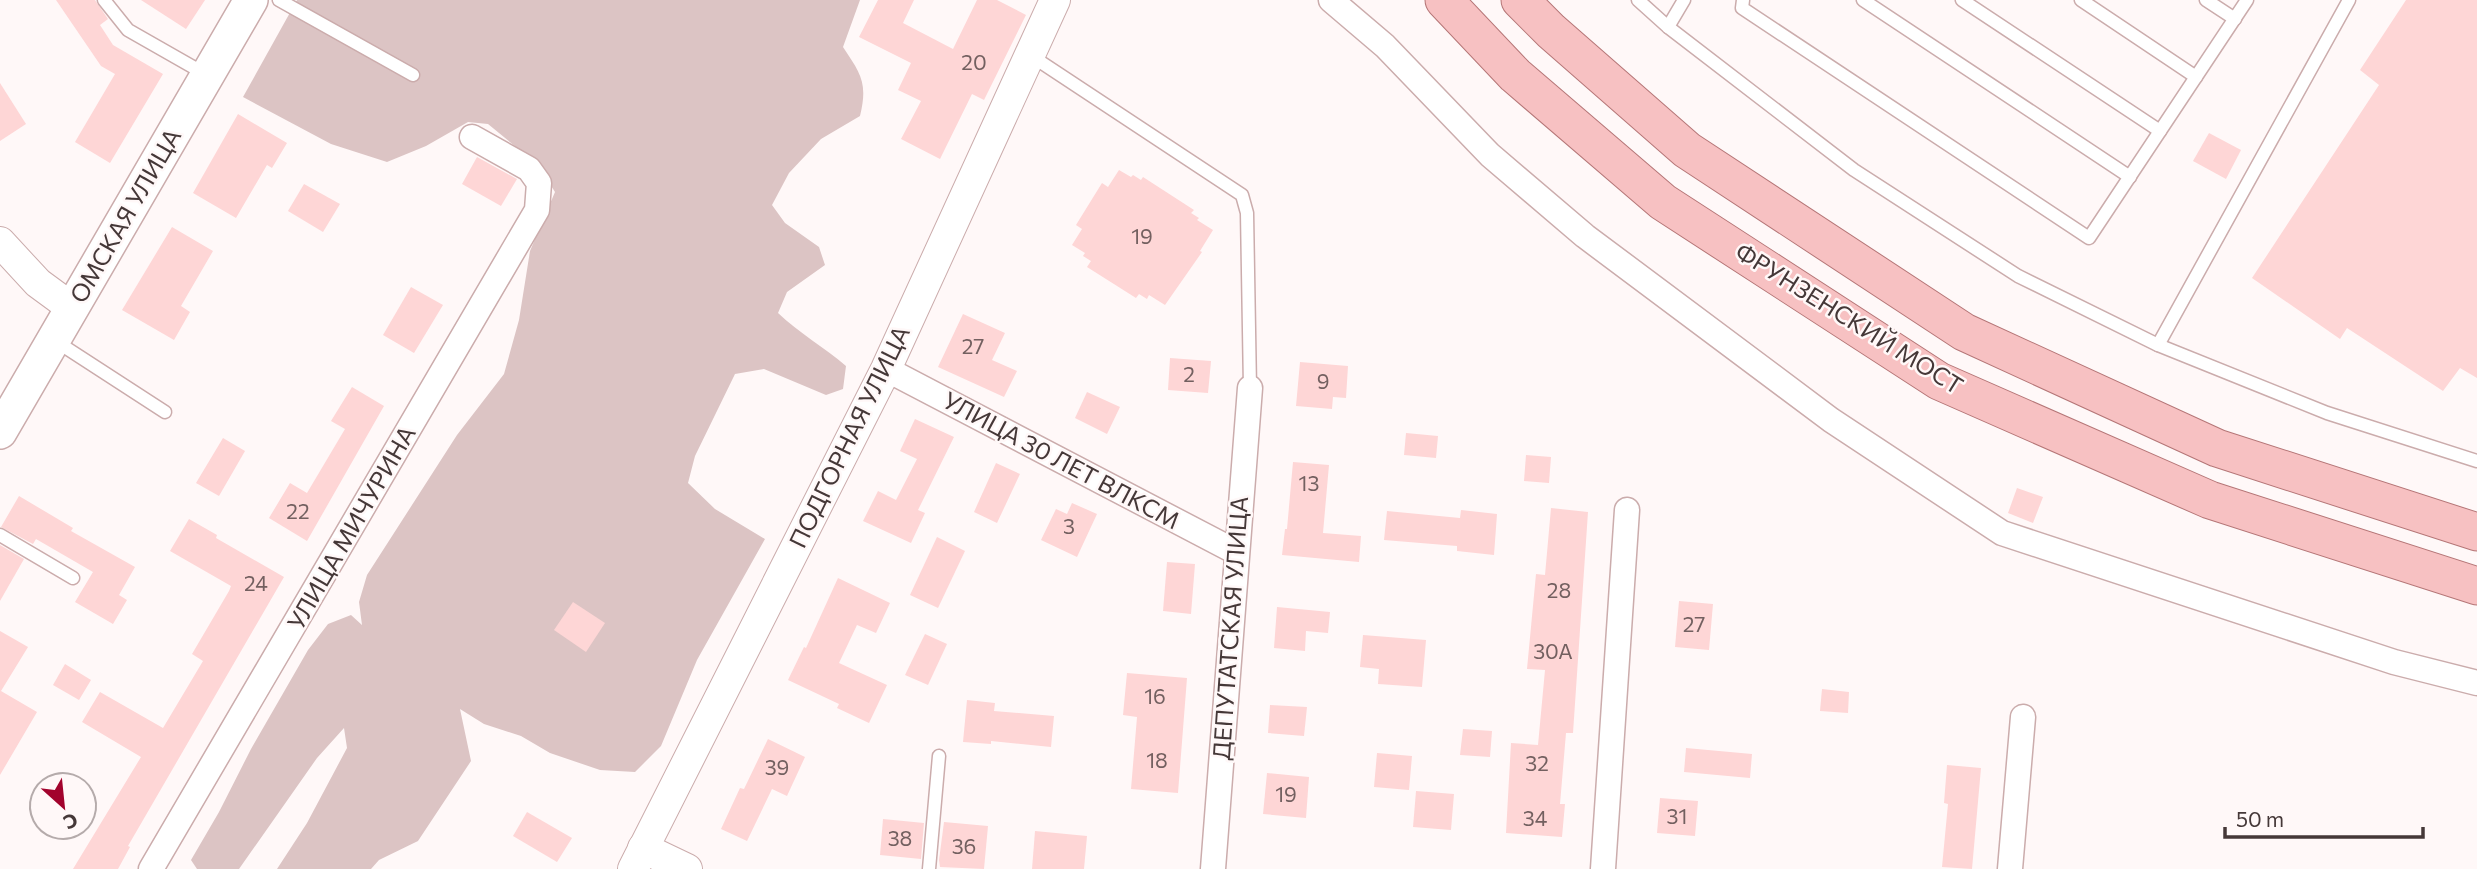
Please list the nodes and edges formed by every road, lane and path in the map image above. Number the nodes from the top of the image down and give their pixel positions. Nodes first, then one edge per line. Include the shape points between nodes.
1 (104, 0) edge
2 (251, 0) edge
3 (279, 0) edge
4 (1055, 0) edge
5 (1331, 0) edge
6 (1444, 0) edge
7 (1520, 0) edge
8 (1638, 0) edge
9 (1684, 0) edge
10 (1743, 0) edge
11 (1863, 0) edge
12 (1962, 0) edge
13 (2081, 0) edge
14 (2206, 0) edge
15 (2247, 0) edge
16 (2349, 0) edge
17 (2235, 19) junction
18 (1668, 27) junction
19 (1030, 54) junction
20 (207, 75) junction
21 (413, 75) dead end
22 (2196, 77) junction
23 (2160, 131) junction
24 (472, 136) dead end
25 (2130, 177) junction
26 (0, 242) edge
27 (72, 307) junction
28 (53, 340) junction
29 (2158, 345) junction
30 (886, 369) junction
31 (1250, 388) joint
32 (165, 412) dead end
33 (0, 432) edge
34 (2477, 461) edge
35 (1627, 510) dead end
36 (2477, 532) edge
37 (0, 535) edge
38 (1236, 552) junction
39 (73, 578) dead end
40 (2477, 586) edge
41 (2477, 683) edge
42 (2023, 717) dead end
43 (939, 756) dead end
44 (638, 859) edge
45 (151, 869) edge
46 (687, 869) edge
47 (929, 869) edge
48 (1213, 869) edge
49 (1603, 869) edge
50 (2010, 869) edge

1 - 20 lane via 128,30
2 - 20 main road, ОМСКАЯ УЛИЦА
3 - 21 lane
4 - 19 street, ПОДГОРНАЯ УЛИЦА
5 - 41 street via 1385,46 1490,155 1585,236 1831,420 2002,533 2394,662
6 - 40 main road, ФРУНЗЕНСКИЙ МОСТ via 1515,75 1663,202 1939,382 2210,500
7 - 36 main road, ФРУНЗЕНСКИЙ МОСТ via 1550,32 1687,150 1964,332 2217,448
8 - 18 lane
9 - 18 lane
10 - 25 lane via 1742,8 2089,238
11 - 25 lane
12 - 23 lane
13 - 22 lane
14 - 17 lane
15 - 17 lane
16 - 29 lane
17 - 22 lane
18 - 29 lane via 1866,178 2018,276
19 - 30 street, ПОДГОРНАЯ УЛИЦА
19 - 31 lane via 1242,195 1247,213
20 - 27 main road, ОМСКАЯ УЛИЦА
22 - 23 lane
23 - 25 lane
24 - 45 street, УЛИЦА МИЧУРИНА via 529,169 539,183 537,210
26 - 27 street via 38,283
27 - 28 main road, ОМСКАЯ УЛИЦА
28 - 32 lane
28 - 33 main road, ОМСКАЯ УЛИЦА
29 - 34 lane via 2327,413
30 - 38 street, УЛИЦА 30 ЛЕТ ВЛКСМ
30 - 44 street, ПОДГОРНАЯ УЛИЦА
31 - 38 street, ДЕПУТАТСКАЯ УЛИЦА
35 - 49 street
37 - 39 lane
38 - 48 street, ДЕПУТАТСКАЯ УЛИЦА
42 - 50 street
43 - 47 lane
44 - 46 street

